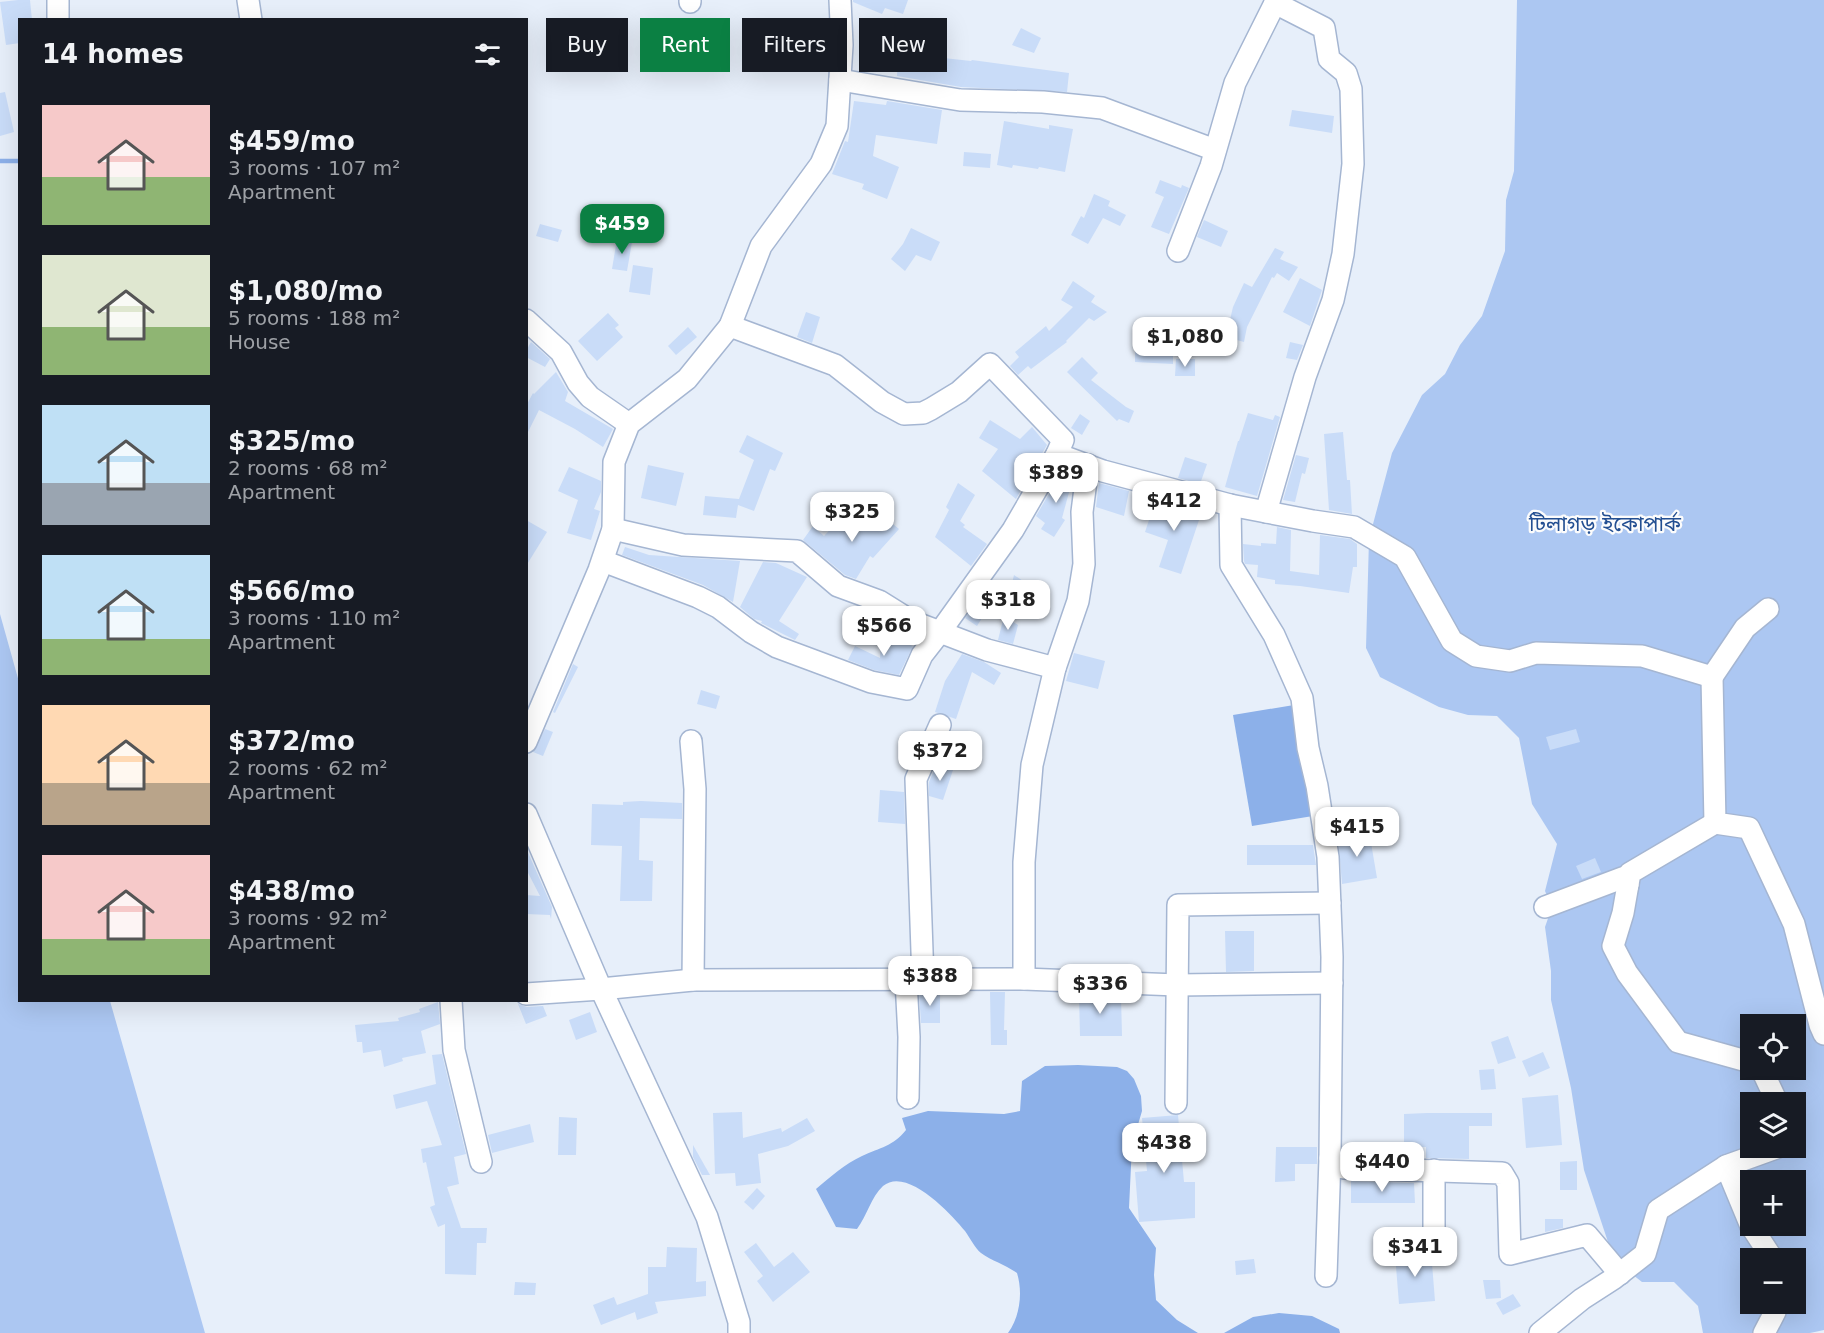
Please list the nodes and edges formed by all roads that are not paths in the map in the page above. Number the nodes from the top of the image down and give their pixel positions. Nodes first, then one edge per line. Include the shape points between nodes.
1 (58, 0) edge
2 (248, 0) edge
3 (840, 0) edge
4 (1275, 2) edge
5 (58, 18) edge
6 (251, 18) edge
7 (840, 80) junction
8 (1215, 150) junction
9 (1178, 250) dead end
10 (528, 322) edge
11 (730, 326) junction
12 (629, 424) junction
13 (1057, 454) junction
14 (1088, 465) junction
15 (1230, 505) junction
16 (1266, 512) junction
17 (612, 529) junction
18 (603, 561) junction
19 (1768, 609) dead end
20 (940, 632) junction
21 (1055, 668) junction
22 (1712, 677) junction
23 (940, 725) dead end
24 (528, 737) edge
25 (691, 741) dead end
26 (528, 819) edge
27 (1715, 823) junction
28 (1628, 885) junction
29 (1330, 903) junction
30 (1545, 907) dead end
31 (1024, 979) junction
32 (693, 980) junction
33 (914, 980) junction
34 (1332, 983) junction
35 (1177, 985) junction
36 (601, 989) junction
37 (528, 994) edge
38 (451, 1002) edge
39 (1824, 1034) edge
40 (1740, 1059) edge
41 (908, 1098) dead end
42 (1176, 1103) dead end
43 (1330, 1158) junction
44 (1748, 1158) edge
45 (481, 1162) dead end
46 (1726, 1166) junction
47 (1434, 1170) junction
48 (1740, 1199) edge
49 (1434, 1238) dead end
50 (1620, 1274) junction
51 (1326, 1276) dead end
52 (1775, 1314) edge
53 (739, 1333) edge
54 (1540, 1333) edge
55 (1764, 1333) edge

1 - 5 street
2 - 6 street
3 - 7 street
4 - 8 street via 1235,82
4 - 16 street via 1324,28 1329,60 1346,73 1353,164 1333,300 1305,377
7 - 8 street via 960,100 1102,108
7 - 11 street via 837,126 821,164 761,246
8 - 9 street
10 - 12 street via 561,352 590,397
11 - 12 street via 687,379
11 - 13 street via 835,365 904,414 931,409 959,392 990,364 1063,440
12 - 17 street via 614,462
13 - 14 street
13 - 20 street via 1012,530
14 - 15 street
14 - 21 street via 1082,512 1084,564
15 - 16 street
15 - 29 street via 1230,565 1274,635 1302,698 1328,857
16 - 22 street via 1354,527 1405,557 1452,641 1476,656 1510,661 1536,654 1642,656
17 - 18 street
17 - 20 street via 684,545 796,551 838,586 879,601 911,621
18 - 20 street via 698,597 777,647 871,682 907,689 922,655
18 - 24 street
19 - 22 street via 1744,628
20 - 21 street via 987,650
21 - 31 street via 1032,765 1028,802
22 - 27 street
23 - 33 street via 916,779
25 - 32 street via 695,789
26 - 36 street
27 - 28 street via 1630,873
27 - 39 street via 1749,828 1794,924
28 - 30 street via 1622,878
28 - 40 street via 1613,946 1627,973 1678,1042
29 - 34 street
29 - 35 street via 1178,905
31 - 33 street
31 - 35 street
32 - 33 street
32 - 36 street
33 - 41 street
34 - 35 street
34 - 43 street
35 - 42 street
36 - 37 street
36 - 53 street via 707,1217
38 - 45 street via 454,1050
43 - 47 street via 1333,1166 1344,1168
43 - 51 street
44 - 46 street
46 - 48 street
46 - 50 street via 1658,1210 1646,1254
47 - 49 street
47 - 50 street via 1502,1173 1508,1183 1510,1254 1587,1235
50 - 54 street
52 - 55 street

